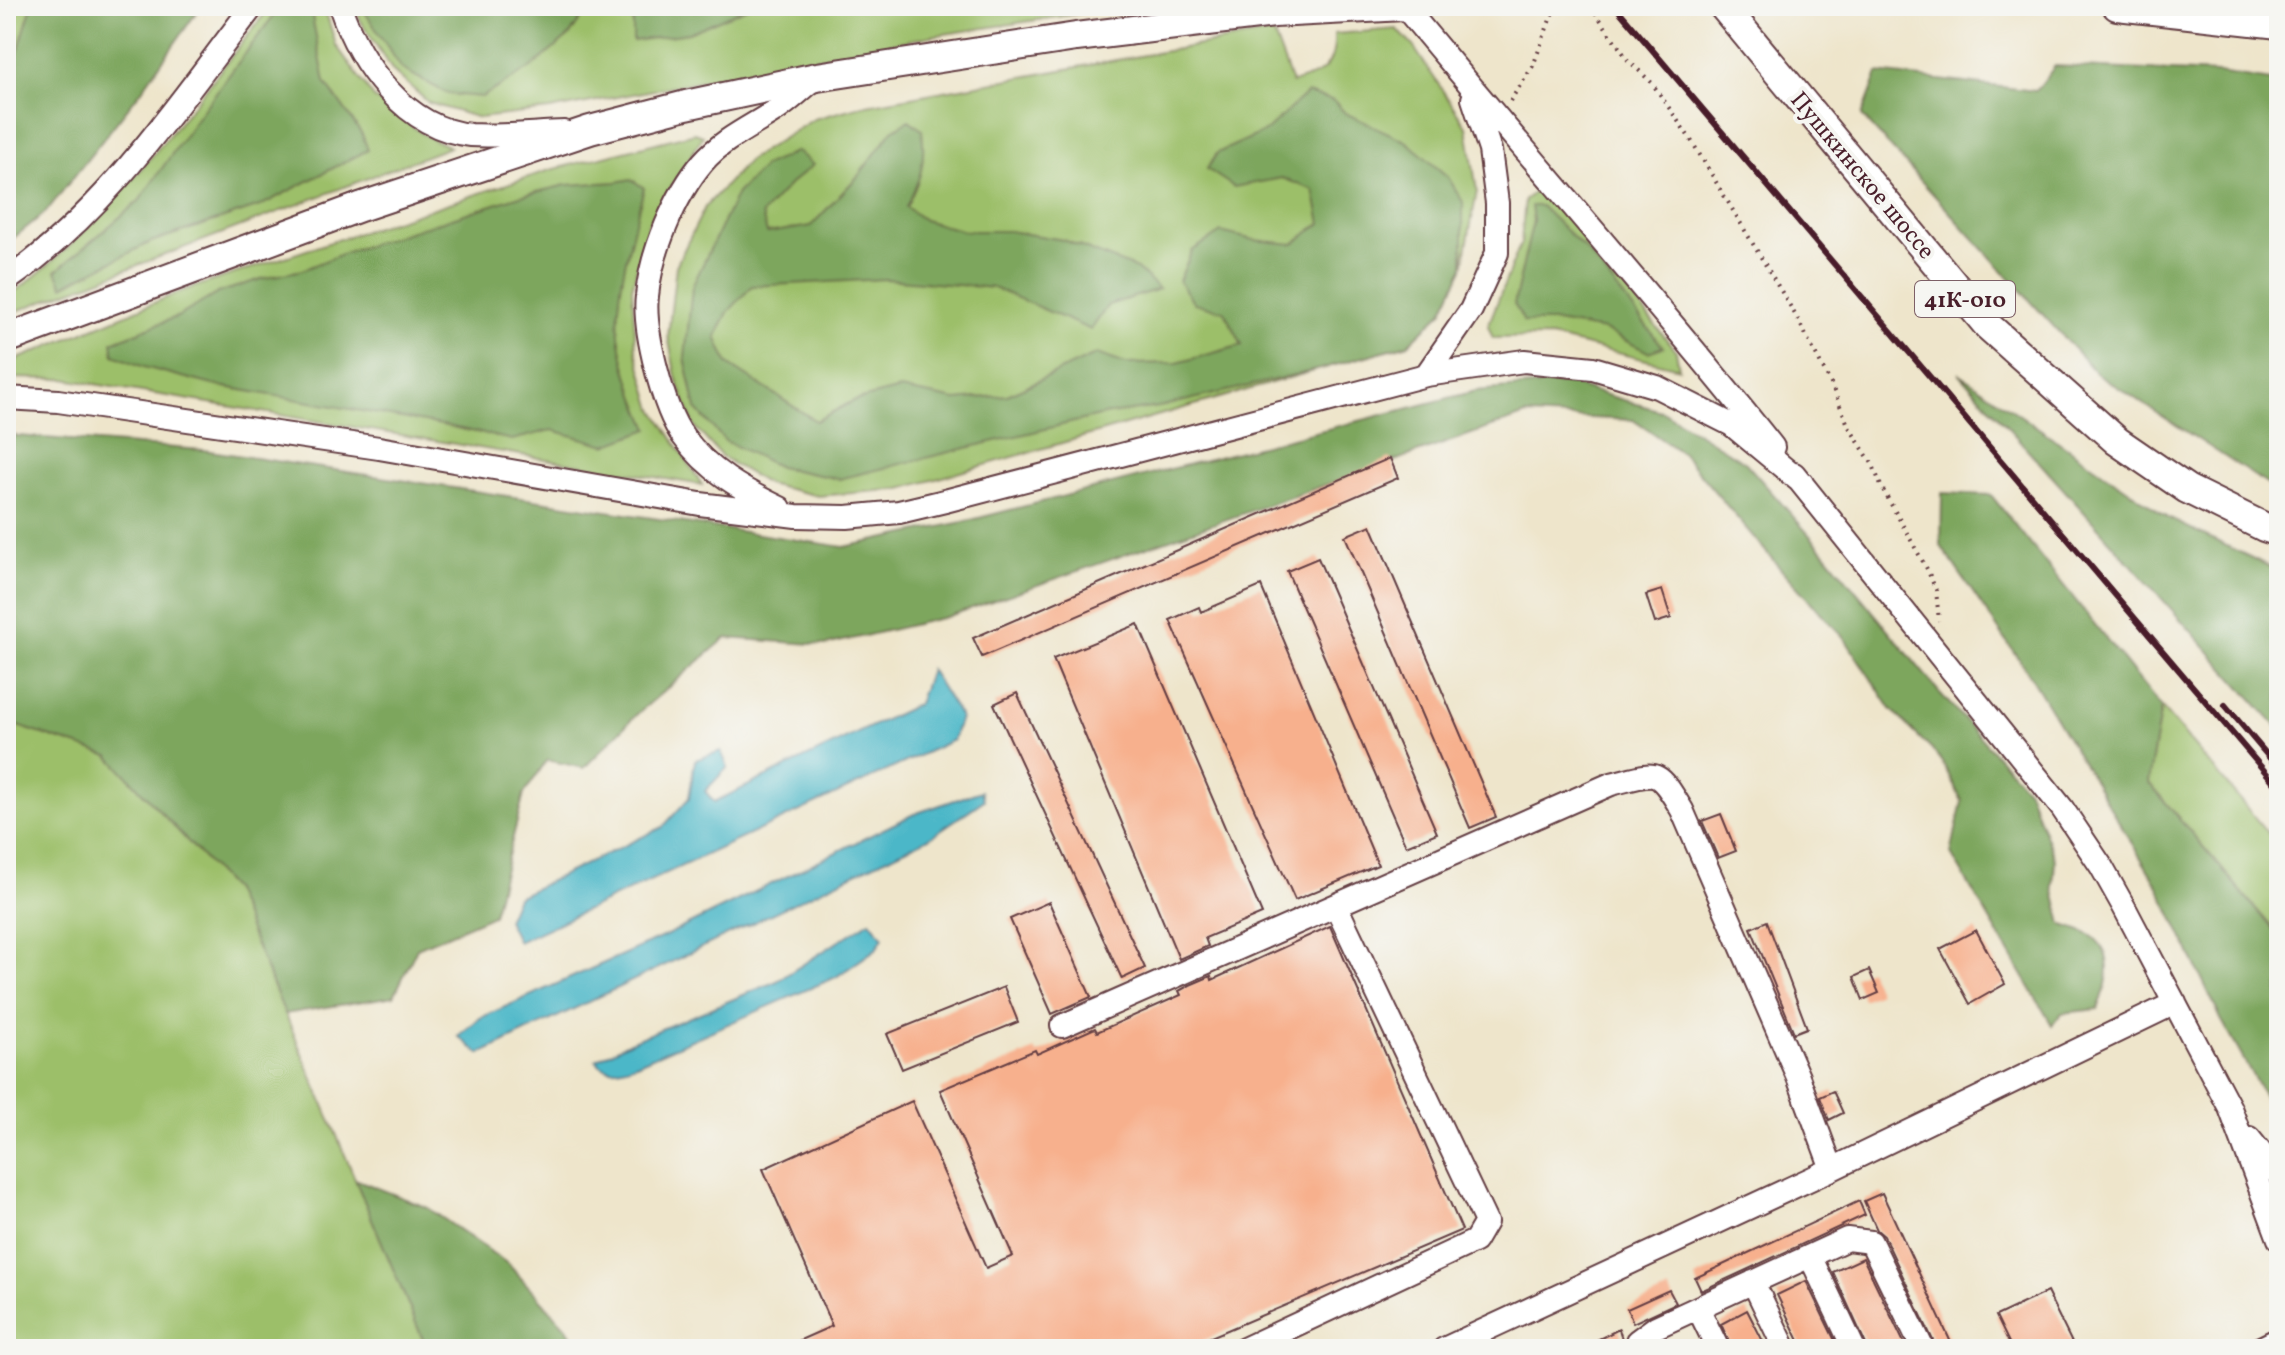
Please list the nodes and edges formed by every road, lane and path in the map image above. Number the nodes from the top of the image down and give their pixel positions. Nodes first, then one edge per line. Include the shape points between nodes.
1 (253, 6) edge
2 (340, 6) edge
3 (1404, 6) edge
4 (1555, 6) edge
5 (1591, 6) edge
6 (1723, 6) edge
7 (2117, 6) edge
8 (2279, 24) edge
9 (817, 77) junction
10 (1468, 83) junction
11 (1497, 119) junction
12 (590, 130) junction
13 (6, 281) edge
14 (6, 339) edge
15 (1426, 375) junction
16 (6, 398) edge
17 (1802, 483) junction
18 (796, 516) junction
19 (2279, 532) edge
20 (1937, 651) junction
21 (1336, 906) junction
22 (2175, 1003) junction
23 (1062, 1026) dead end
24 (2239, 1125) junction
25 (1832, 1169) junction
26 (2279, 1175) edge
27 (2279, 1239) edge
28 (1810, 1256) junction
29 (1753, 1282) junction
30 (1698, 1308) junction
31 (2279, 1339) edge
32 (1244, 1349) edge
33 (1444, 1349) edge
34 (1641, 1349) edge
35 (1718, 1349) edge
36 (1785, 1349) edge
37 (1854, 1349) edge
38 (1923, 1349) edge
39 (2259, 1349) edge

1 - 13 street via 93,207
2 - 12 street via 370,69 423,118 470,135
3 - 9 main road via 1274,13
3 - 10 street
4 - 11 path via 1533,66
5 - 20 path via 1691,140 1796,316 1936,590
6 - 19 main road, Пушкинское шоссе / 41К-010 via 1988,326 2117,441 2187,489
7 - 8 main road
9 - 12 main road
9 - 18 street via 704,161 675,204 646,297 663,397 682,435 711,468
10 - 11 street
10 - 15 street via 1490,150 1497,253 1471,310
11 - 17 street via 1678,328
12 - 14 main road via 360,207
15 - 17 street via 1524,361 1593,368 1657,387 1732,425
15 - 18 street via 899,512
16 - 18 street via 364,446
17 - 20 street
20 - 22 street via 2062,808 2101,866
21 - 23 street
21 - 25 street via 1611,784 1650,774 1664,780 1682,810 1792,1063
21 - 32 street via 1486,1222 1475,1241
22 - 24 street
22 - 25 street
24 - 26 street
24 - 27 street
25 - 33 street
28 - 29 street
28 - 37 street
28 - 38 street via 1847,1239 1871,1242
29 - 30 street
29 - 36 street
30 - 34 street via 1646,1334 1637,1341
30 - 35 street
31 - 39 street

